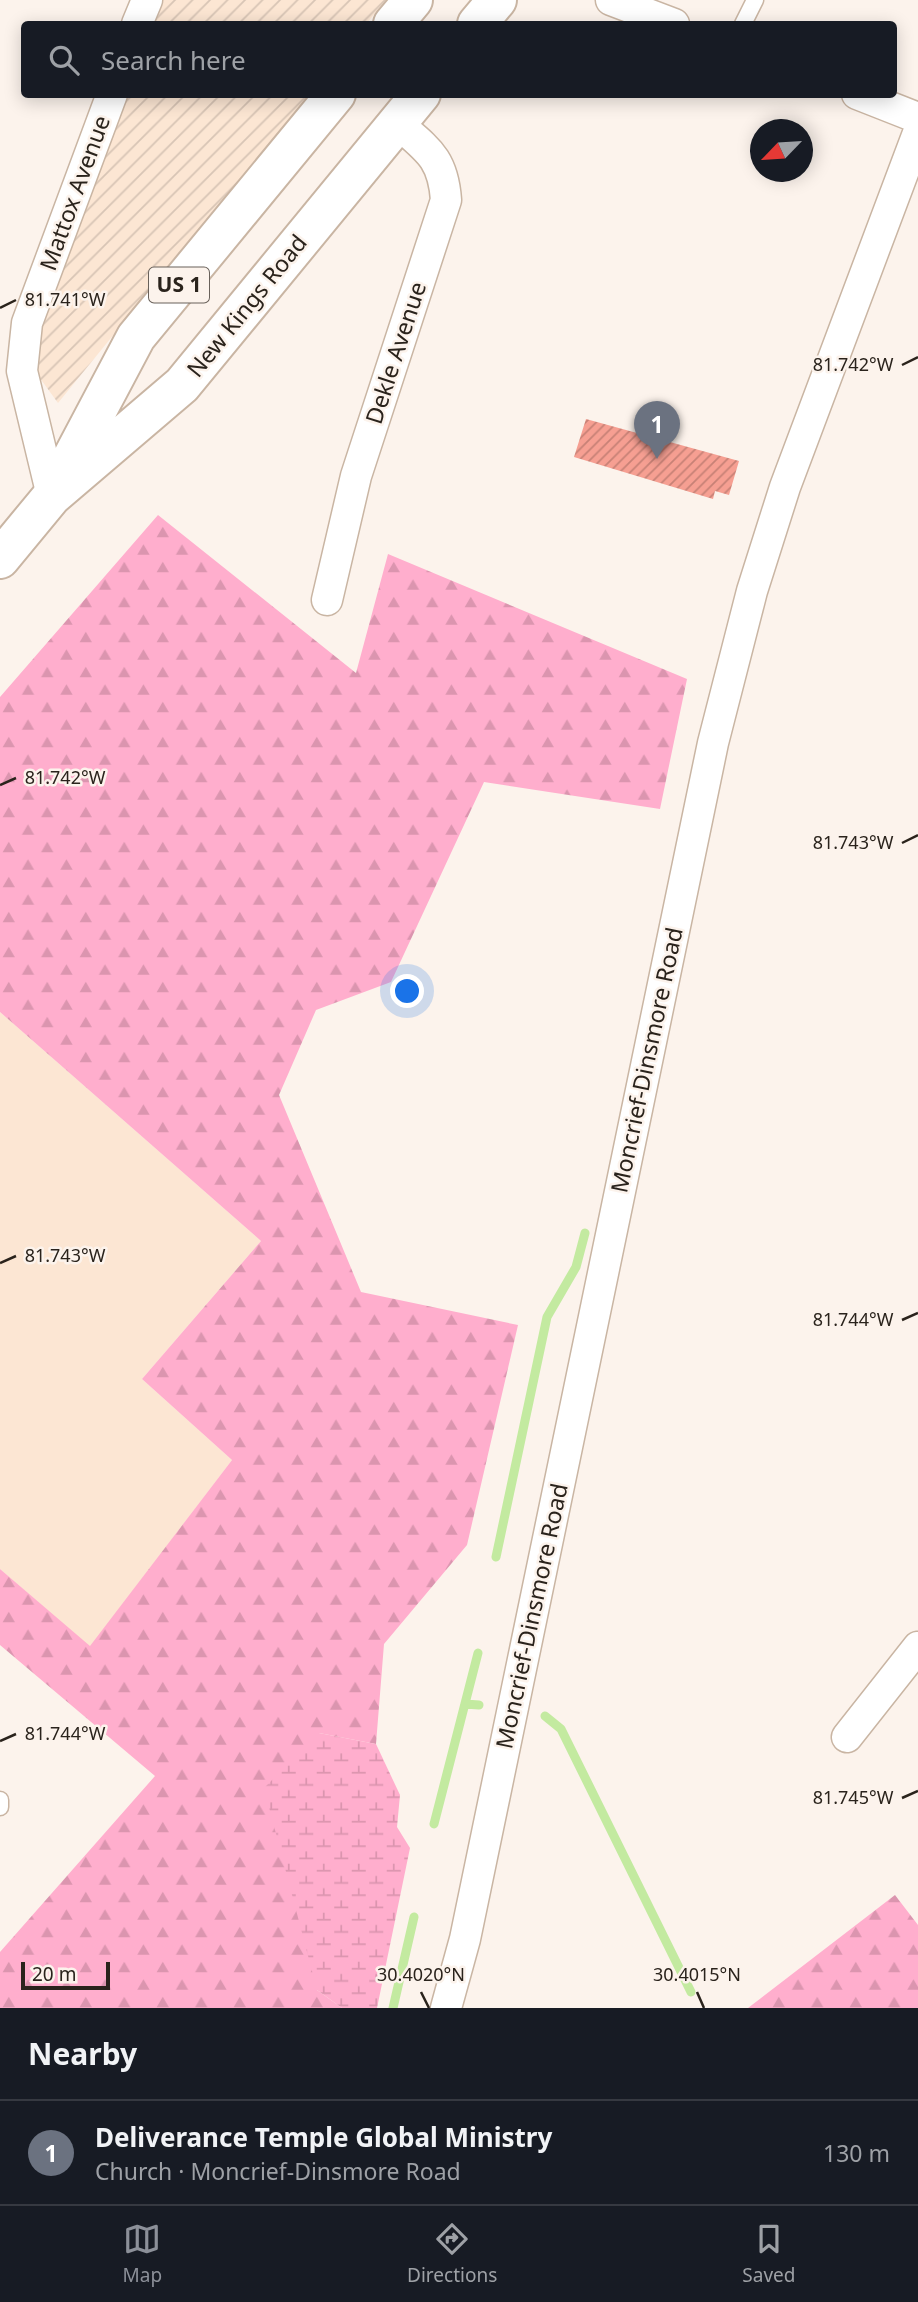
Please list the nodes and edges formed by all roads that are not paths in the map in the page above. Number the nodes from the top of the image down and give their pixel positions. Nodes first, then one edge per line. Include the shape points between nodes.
1 (146, 0) edge
2 (413, 0) edge
3 (497, 0) edge
4 (611, 0) edge
5 (755, 0) edge
6 (139, 21) edge
7 (396, 21) edge
8 (480, 21) edge
9 (666, 21) edge
10 (744, 21) edge
11 (111, 98) edge
12 (333, 98) edge
13 (867, 98) edge
14 (409, 109) edge
15 (918, 118) edge
16 (918, 133) edge
17 (52, 496) junction
18 (0, 559) edge
19 (327, 600) dead end
20 (918, 1647) edge
21 (846, 1737) dead end
22 (0, 1800) edge
23 (0, 1807) edge
24 (446, 2008) edge

1 - 6 street
2 - 7 highway
3 - 8 highway
4 - 9 street
5 - 10 lane
11 - 17 street, Mattox Avenue via 27,323 22,371
12 - 17 highway, New Kings Road / US 1 via 136,337
13 - 15 street
14 - 17 highway, New Kings Road / US 1 via 182,385
14 - 19 street, Dekle Avenue via 444,174 446,200 356,476
16 - 24 street, Moncrief-Dinsmore Road via 785,487 713,743 465,1940
17 - 18 highway, New Kings Road / US 1
20 - 21 street
22 - 23 lane

